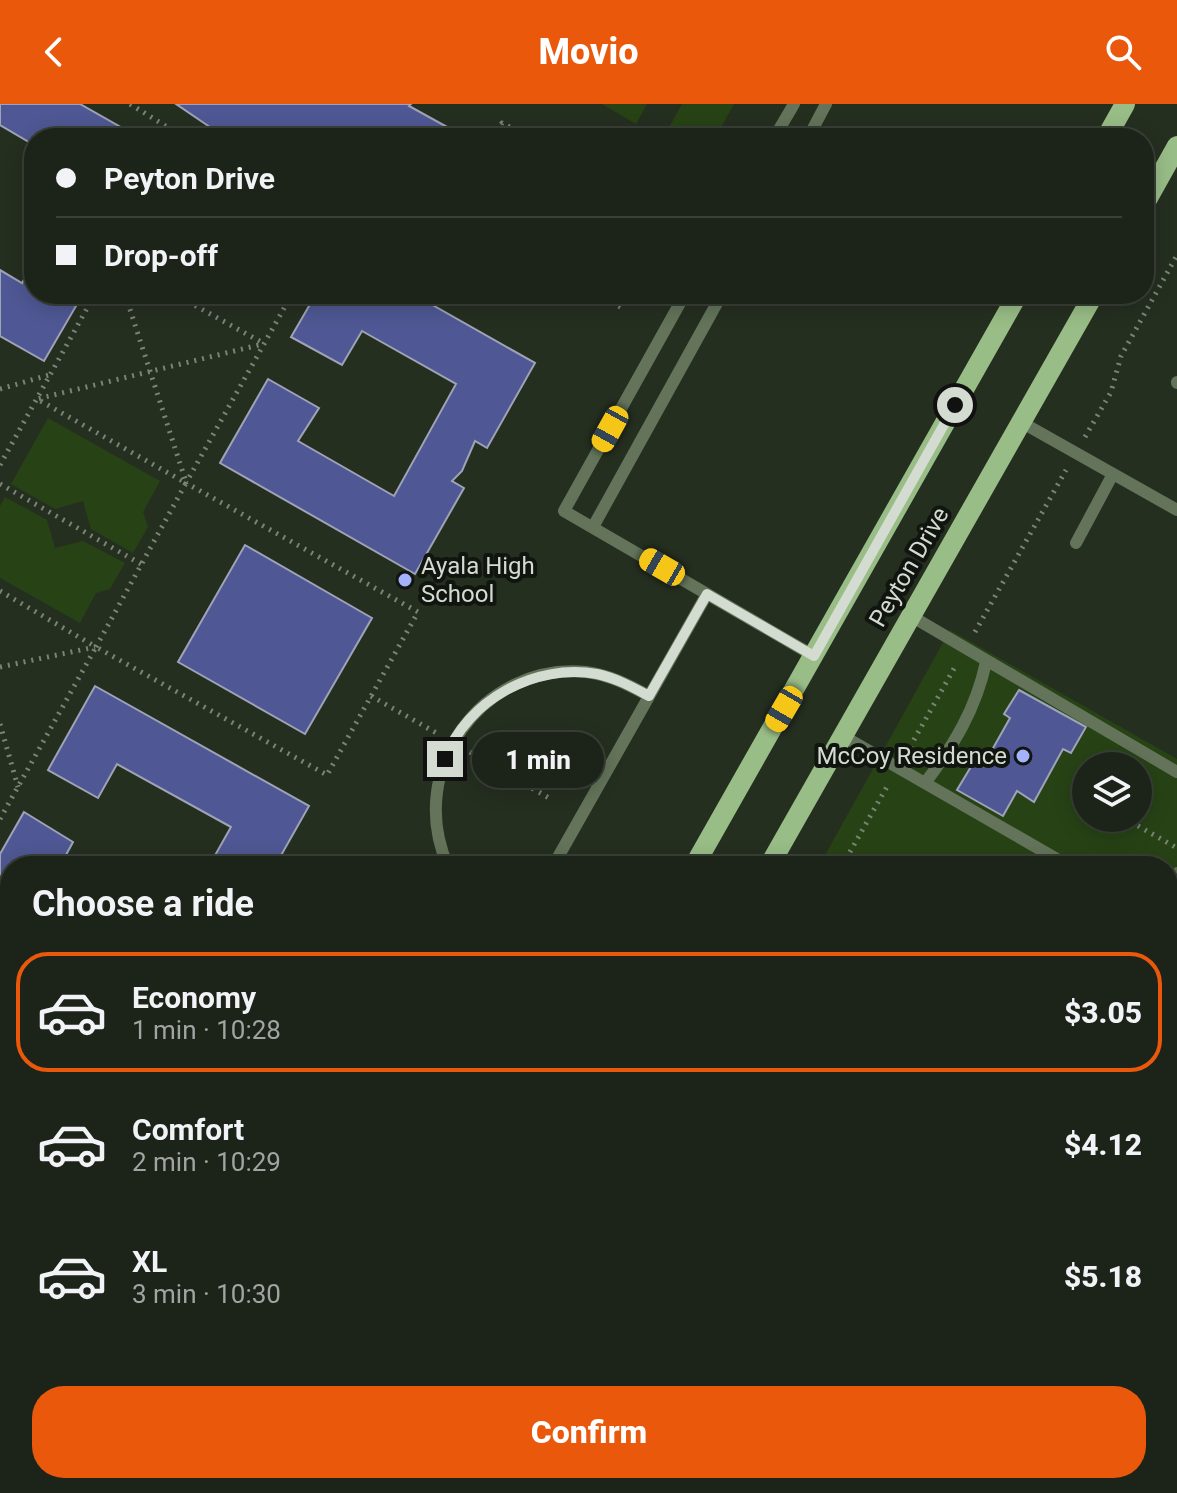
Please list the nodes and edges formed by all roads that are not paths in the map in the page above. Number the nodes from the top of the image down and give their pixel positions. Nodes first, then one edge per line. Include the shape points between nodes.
1 (794, 104) edge
2 (826, 104) edge
3 (1125, 104) edge
4 (780, 128) edge
5 (813, 128) edge
6 (1112, 128) edge
7 (1177, 146) edge
8 (1154, 187) edge
9 (679, 304) edge
10 (716, 304) edge
11 (1012, 304) edge
12 (1088, 304) edge
13 (1021, 422) junction
14 (1113, 474) junction
15 (1177, 510) edge
16 (593, 527) junction
17 (1076, 543) dead end
18 (707, 594) junction
19 (911, 616) junction
20 (814, 656) junction
21 (986, 662) junction
22 (649, 696) junction
23 (843, 736) junction
24 (1177, 772) edge
25 (925, 783) junction
26 (445, 856) edge
27 (559, 856) edge
28 (700, 856) edge
29 (775, 856) edge
30 (1052, 856) edge

1 - 4 lane
2 - 5 lane
3 - 6 main road
7 - 8 main road
9 - 16 lane via 564,511
10 - 16 lane
11 - 20 main road, Peyton Drive
12 - 13 main road, Peyton Drive
13 - 14 lane
13 - 19 main road, Peyton Drive
14 - 15 lane
14 - 17 lane
16 - 18 lane
18 - 20 lane
18 - 22 lane
19 - 21 lane
19 - 23 main road, Peyton Drive
20 - 28 main road, Peyton Drive
21 - 24 lane
21 - 25 lane via 974,705
22 - 26 lane via 599,674 570,672 543,675 496,697 451,741 438,791 437,827
22 - 27 lane
23 - 25 lane
23 - 29 main road, Peyton Drive
25 - 30 lane

